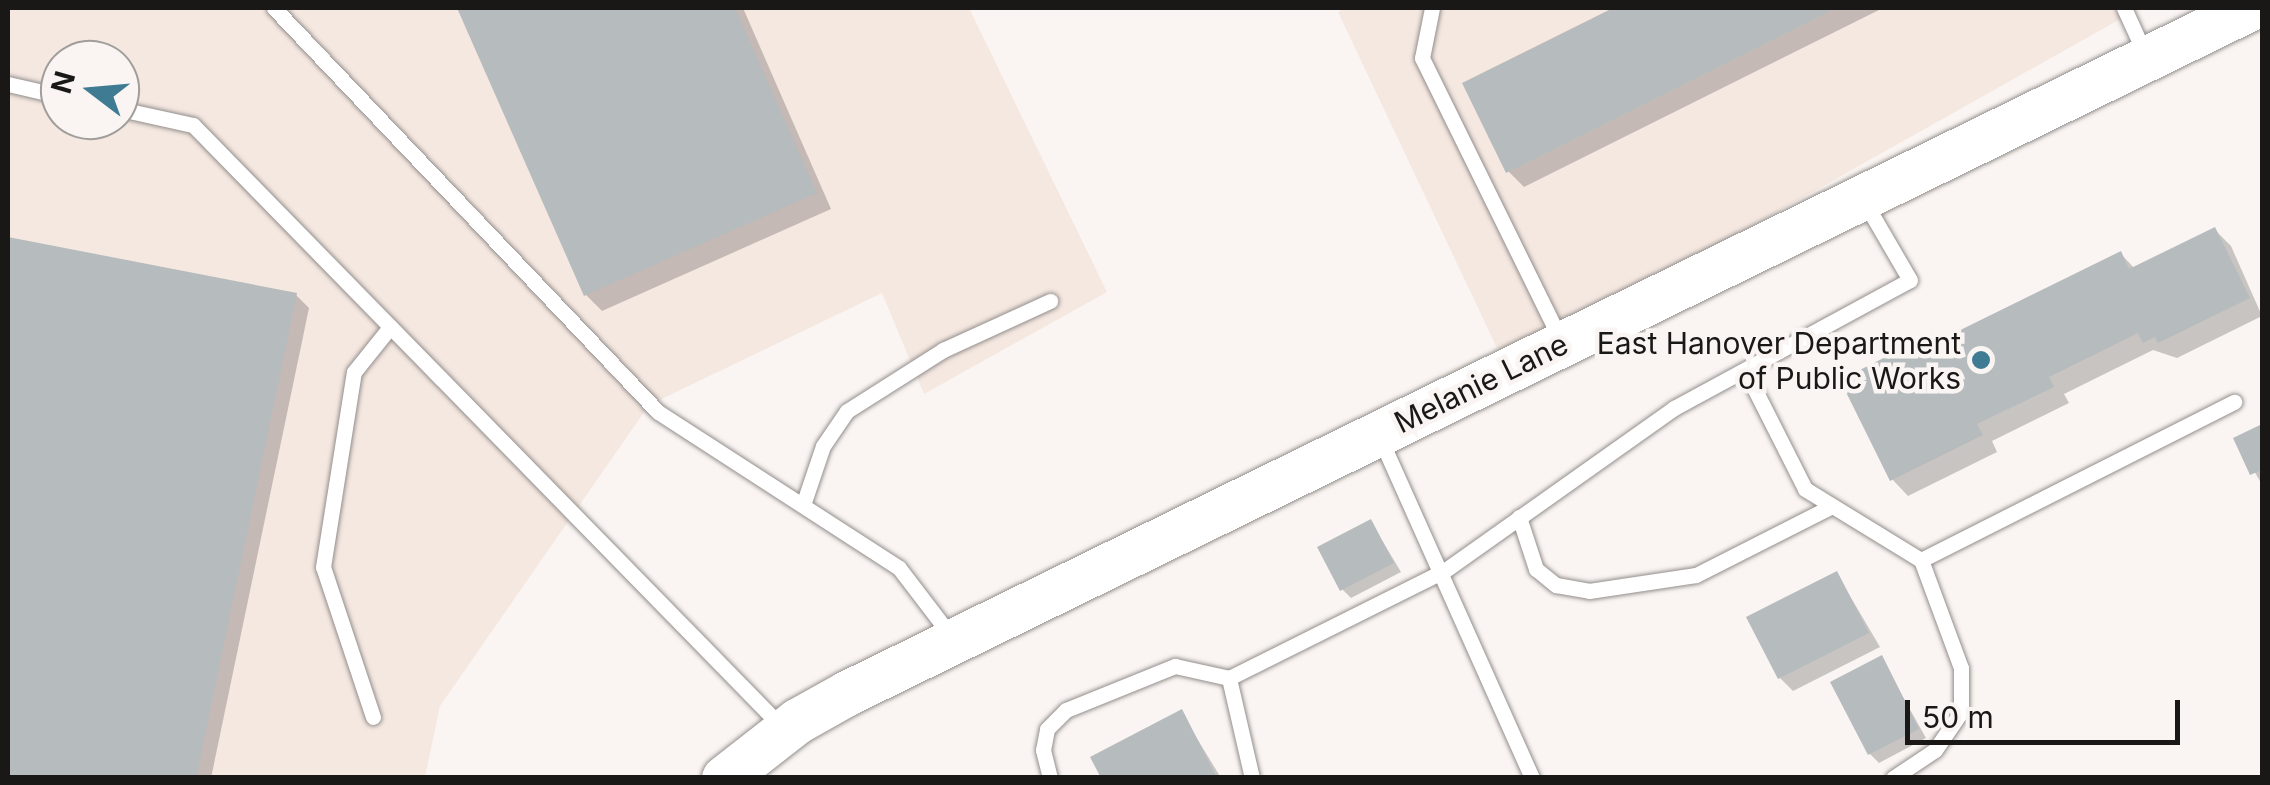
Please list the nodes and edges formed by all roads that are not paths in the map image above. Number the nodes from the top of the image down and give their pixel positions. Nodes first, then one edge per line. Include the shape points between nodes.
1 (274, 8) edge
2 (1432, 8) edge
3 (2124, 8) edge
4 (2250, 8) edge
5 (2148, 62) junction
6 (8, 84) edge
7 (40, 91) edge
8 (140, 114) edge
9 (1862, 198) junction
10 (1050, 301) dead end
11 (390, 327) junction
12 (1562, 343) junction
13 (1745, 370) junction
14 (2234, 402) dead end
15 (1378, 434) junction
16 (804, 502) junction
17 (1830, 507) junction
18 (1519, 517) junction
19 (1921, 560) junction
20 (1444, 571) junction
21 (956, 644) junction
22 (1229, 678) junction
23 (372, 718) dead end
24 (785, 730) junction
25 (724, 778) edge
26 (1050, 778) edge
27 (1252, 778) edge
28 (1532, 778) edge
29 (1893, 778) edge

1 - 16 lane via 658,412
2 - 12 lane via 1422,58
3 - 5 lane
4 - 5 street, Melanie Lane
5 - 9 street, Melanie Lane
6 - 7 lane
8 - 11 lane via 193,126
9 - 12 street, Melanie Lane
9 - 13 lane via 1910,280
10 - 16 lane via 942,350 847,411 824,446
11 - 23 lane via 354,372 323,567
11 - 24 lane
12 - 15 street, Melanie Lane
13 - 17 lane via 1805,489
13 - 18 lane via 1674,408
14 - 19 lane
15 - 20 lane
15 - 21 street, Melanie Lane
16 - 21 lane via 899,568
17 - 18 lane via 1696,575 1589,590 1556,586 1536,570
17 - 19 lane
18 - 20 lane
19 - 29 lane via 1961,668 1962,712 1935,750
20 - 22 lane
20 - 28 lane
21 - 24 street, Melanie Lane
22 - 26 lane via 1175,666 1066,710 1047,729 1043,750
22 - 27 lane
24 - 25 street, Melanie Lane

